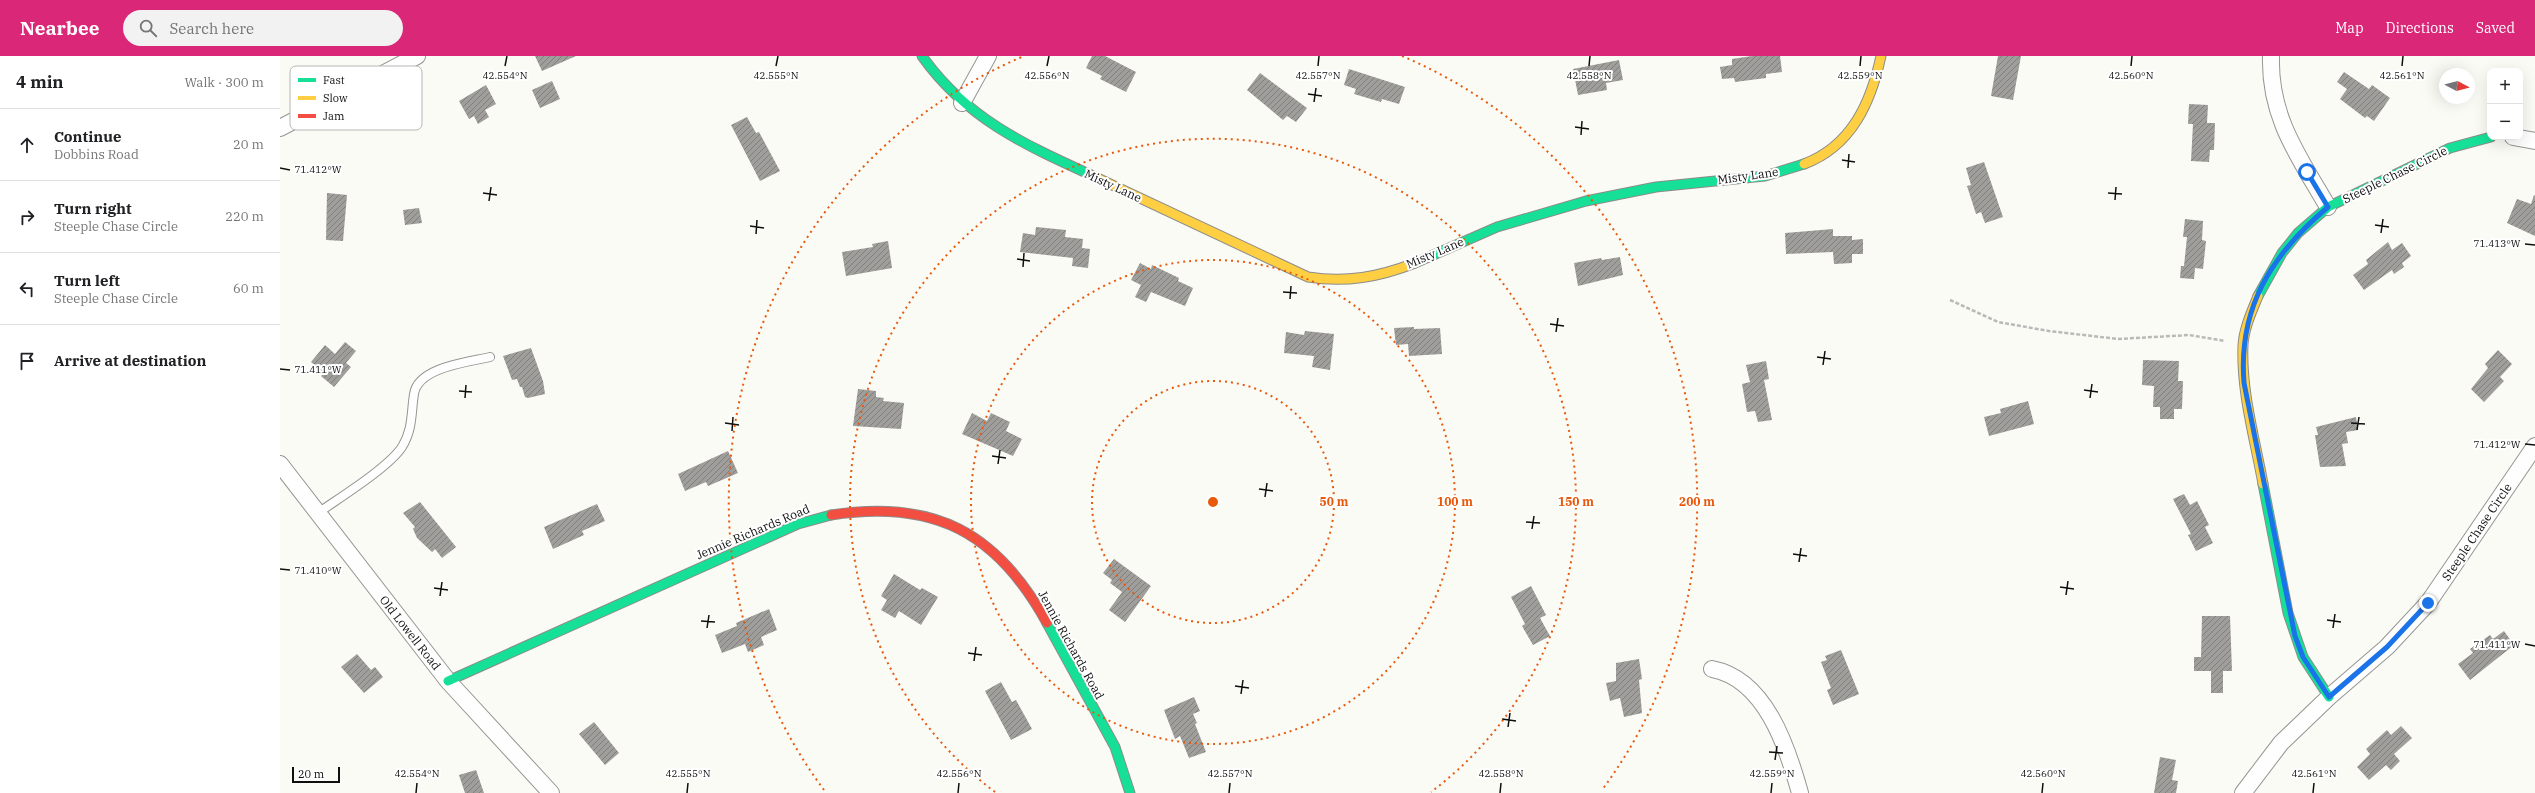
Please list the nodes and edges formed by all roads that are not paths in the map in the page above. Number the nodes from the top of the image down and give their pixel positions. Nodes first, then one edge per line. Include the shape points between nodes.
1 (417, 56) edge
2 (922, 56) edge
3 (988, 56) edge
4 (1881, 56) edge
5 (2271, 56) edge
6 (398, 66) edge
7 (962, 103) junction
8 (290, 123) edge
9 (280, 128) edge
10 (2487, 138) edge
11 (2523, 139) edge
12 (2535, 141) edge
13 (2328, 207) junction
14 (490, 357) dead end
15 (2535, 446) edge
16 (280, 464) edge
17 (318, 513) junction
18 (1712, 669) dead end
19 (448, 681) junction
20 (2329, 697) junction
21 (551, 793) edge
22 (1130, 793) edge
23 (1800, 793) edge
24 (2243, 793) edge

1 - 6 street
2 - 7 street, Misty Lane via 941,82
3 - 7 street
4 - 7 street, Misty Lane via 1871,93 1862,113 1838,143 1813,161 1774,173 1656,187 1579,203 1498,227 1393,271 1354,282 1321,281 1308,277 1020,142 977,116
5 - 13 street via 2273,96 2279,117 2289,140
8 - 9 street
10 - 13 street, Steeple Chase Circle via 2450,148
11 - 12 street
13 - 20 street, Steeple Chase Circle via 2298,233 2268,273 2252,306 2244,344 2244,383 2288,613 2303,657
14 - 17 lane via 442,368 424,378 414,392 414,417 402,447 374,473
15 - 20 street, Steeple Chase Circle via 2428,603 2387,647
16 - 17 street, Old Lowell Road
17 - 19 street, Old Lowell Road
18 - 23 street via 1738,678 1752,690 1781,739
19 - 21 street, Old Lowell Road
19 - 22 street, Jennie Richards Road via 798,524 848,510 898,510 946,523 968,534 989,549 1022,583 1120,757
20 - 24 street, Steeple Chase Circle via 2281,743

